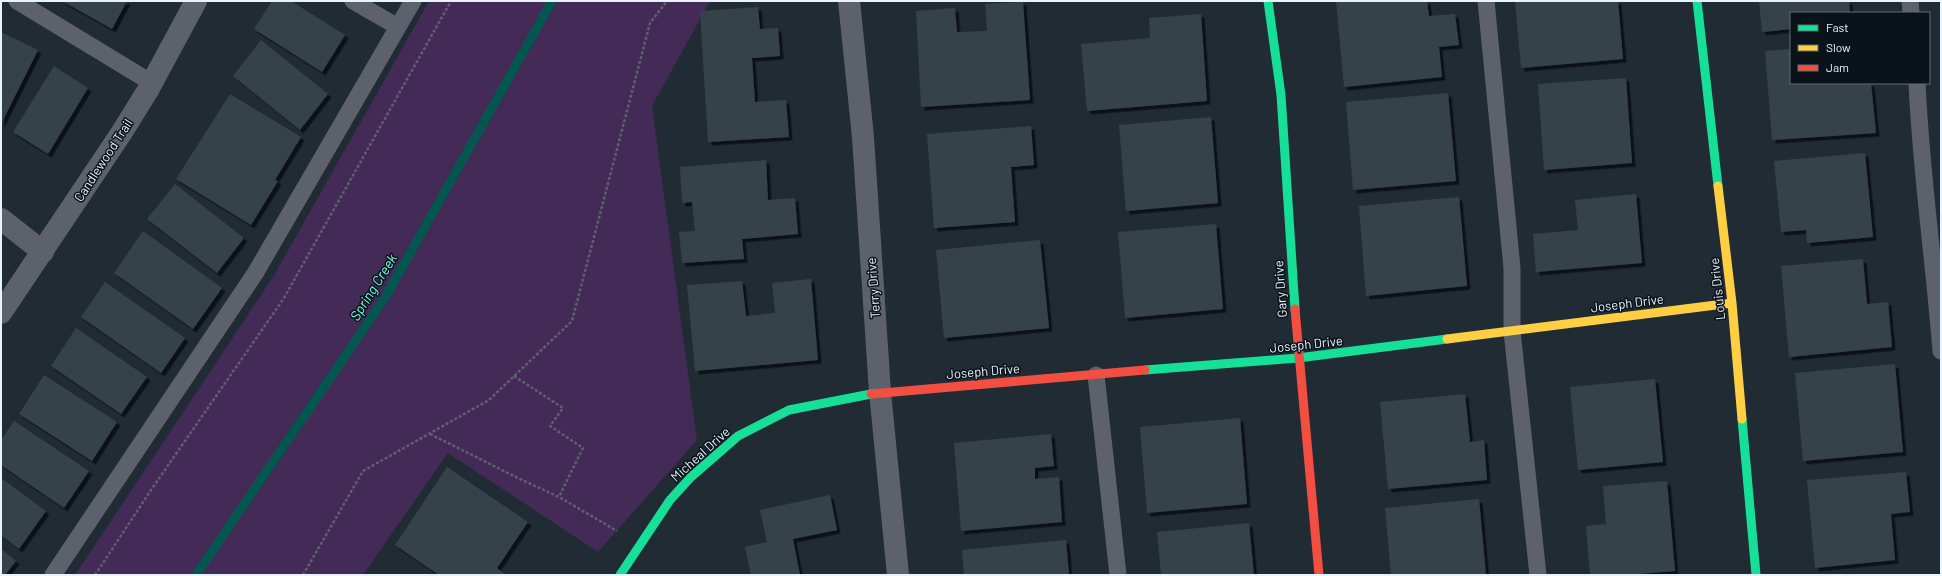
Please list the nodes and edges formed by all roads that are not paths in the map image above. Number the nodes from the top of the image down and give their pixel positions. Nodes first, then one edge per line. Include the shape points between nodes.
1 (17, 1) edge
2 (196, 1) edge
3 (354, 1) edge
4 (413, 1) edge
5 (849, 1) edge
6 (1268, 1) edge
7 (1486, 1) edge
8 (1697, 1) edge
9 (1910, 1) edge
10 (1911, 12) edge
11 (398, 27) junction
12 (152, 83) junction
13 (1917, 84) edge
14 (1, 219) edge
15 (43, 252) junction
16 (1732, 303) junction
17 (1, 313) edge
18 (1512, 331) junction
19 (1941, 351) edge
20 (1298, 358) junction
21 (1096, 375) junction
22 (880, 392) junction
23 (53, 575) edge
24 (620, 575) edge
25 (898, 575) edge
26 (1118, 575) edge
27 (1319, 575) edge
28 (1538, 575) edge
29 (1756, 575) edge

1 - 12 lane
2 - 12 street, Candlewood Trail
3 - 11 lane
4 - 11 lane
5 - 22 street, Terry Drive via 863,137
6 - 20 street, Gary Drive via 1281,95
7 - 18 lane via 1512,268
8 - 16 street, Louis Drive
9 - 10 lane
11 - 23 lane via 256,272
12 - 15 street, Candlewood Trail
13 - 19 lane via 1920,149
14 - 15 street
15 - 17 street, Candlewood Trail
16 - 18 street, Joseph Drive
16 - 29 street, Louis Drive
18 - 20 street, Joseph Drive
18 - 28 lane
20 - 21 street, Joseph Drive
20 - 27 street, Gary Drive
21 - 22 street, Joseph Drive
21 - 26 lane
22 - 24 street, Micheal Drive via 789,410 738,436 691,477 670,500
22 - 25 street, Terry Drive

